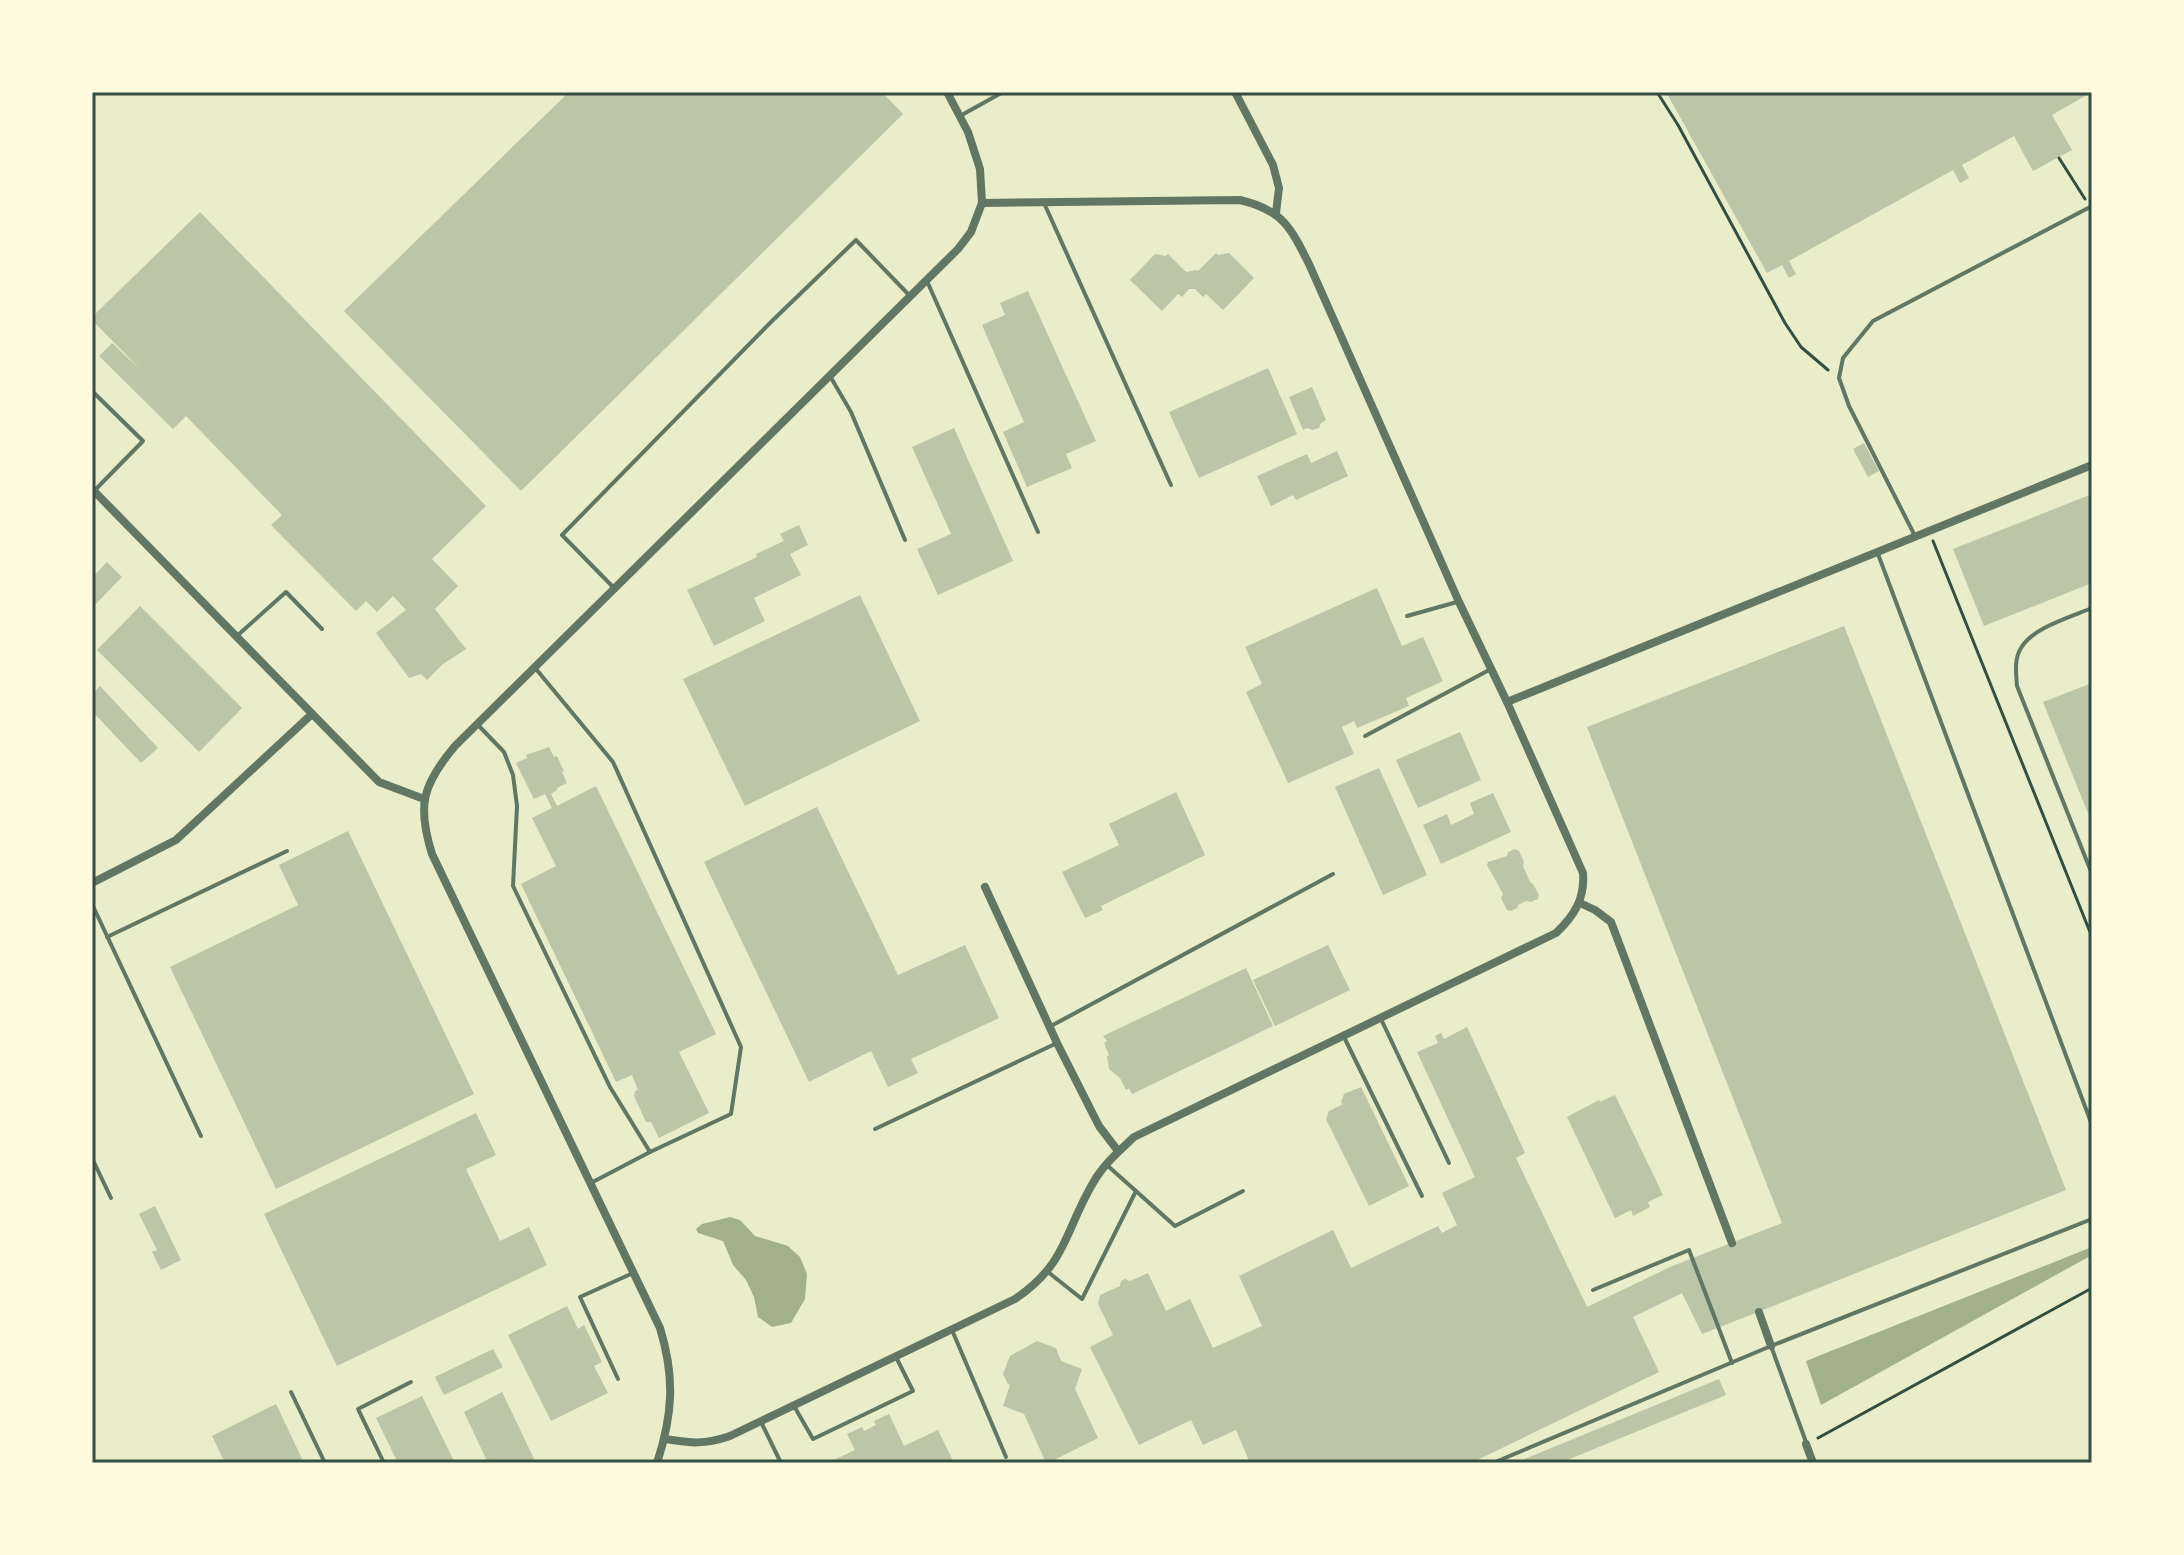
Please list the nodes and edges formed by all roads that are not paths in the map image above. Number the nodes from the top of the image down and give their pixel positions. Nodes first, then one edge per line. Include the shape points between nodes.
1 (947, 92) edge
2 (1003, 92) edge
3 (1235, 92) edge
4 (960, 116) junction
5 (1043, 201) junction
6 (982, 203) junction
7 (2091, 206) edge
8 (1276, 213) junction
9 (927, 281) junction
10 (910, 297) junction
11 (830, 376) junction
12 (92, 391) edge
13 (2092, 465) edge
14 (1171, 485) dead end
15 (93, 490) edge
16 (1038, 532) dead end
17 (1915, 536) junction
18 (905, 540) dead end
19 (1877, 551) junction
20 (614, 589) junction
21 (1459, 602) junction
22 (2092, 608) edge
23 (1407, 616) dead end
24 (322, 629) dead end
25 (236, 637) junction
26 (534, 667) junction
27 (1491, 669) junction
28 (1507, 702) junction
29 (312, 714) junction
30 (477, 724) junction
31 (1365, 736) dead end
32 (424, 799) junction
33 (287, 851) dead end
34 (1333, 874) dead end
35 (2092, 874) edge
36 (92, 883) edge
37 (985, 887) dead end
38 (1580, 903) junction
39 (92, 904) edge
40 (107, 937) junction
41 (1380, 1017) junction
42 (1049, 1027) junction
43 (1343, 1035) junction
44 (1057, 1043) junction
45 (2092, 1125) edge
46 (875, 1129) dead end
47 (201, 1136) dead end
48 (1118, 1151) junction
49 (650, 1152) junction
50 (92, 1158) edge
51 (1449, 1163) dead end
52 (1106, 1164) junction
53 (589, 1184) junction
54 (1136, 1191) junction
55 (1243, 1191) dead end
56 (1422, 1196) dead end
57 (111, 1198) dead end
58 (2092, 1219) edge
59 (1732, 1243) dead end
60 (1048, 1272) junction
61 (633, 1273) junction
62 (1593, 1290) dead end
63 (1759, 1312) dead end
64 (952, 1330) junction
65 (1771, 1346) junction
66 (896, 1357) junction
67 (1732, 1363) junction
68 (618, 1379) dead end
69 (411, 1382) dead end
70 (291, 1392) dead end
71 (794, 1406) junction
72 (761, 1422) junction
73 (665, 1439) junction
74 (1806, 1444) joint
75 (1006, 1457) dead end
76 (325, 1463) edge
77 (384, 1463) edge
78 (657, 1463) edge
79 (781, 1463) edge
80 (1493, 1463) edge
81 (1813, 1463) edge

1 - 4 street
2 - 4 lane
3 - 8 street via 1273,165 1279,188
4 - 6 street via 980,169
5 - 6 street
5 - 8 street via 1240,200
5 - 14 lane
6 - 9 street via 971,232
7 - 17 lane via 1873,321 1843,358 1839,378 1849,406
8 - 21 street via 1309,264
9 - 10 street
9 - 16 lane
10 - 11 street
10 - 20 lane via 856,240 772,321 562,535
11 - 18 lane via 851,412
11 - 20 street
12 - 15 lane via 143,441
13 - 17 street
15 - 25 street
17 - 19 street
19 - 28 street
19 - 45 lane
20 - 26 street
21 - 23 lane
21 - 27 street
22 - 35 lane via 2033,634 2020,649 2016,665 2017,686
24 - 25 lane via 286,592
25 - 29 street
26 - 30 street
26 - 49 lane via 613,762 741,1047 731,1114
27 - 28 street
27 - 31 lane
28 - 38 street via 1583,873
29 - 32 street via 379,782
29 - 36 street via 176,840
30 - 32 street via 436,769
30 - 49 lane via 504,752 513,775 513,886 610,1087
32 - 53 street via 424,827 432,854
33 - 40 lane
34 - 42 lane
37 - 42 street
38 - 41 street via 1556,933
38 - 59 street via 1611,922
39 - 40 lane
40 - 47 lane
41 - 43 street
41 - 51 lane
42 - 44 street
43 - 48 street via 1134,1137
43 - 56 lane
44 - 46 lane
44 - 48 street via 1099,1126
48 - 52 street
49 - 53 lane
50 - 57 lane
52 - 54 lane
52 - 60 street
53 - 61 street
54 - 55 lane via 1175,1226
54 - 60 lane via 1082,1299
58 - 65 lane
60 - 64 street via 1015,1299
61 - 68 lane via 580,1297
61 - 73 street via 669,1357
62 - 67 lane via 1689,1250
63 - 65 street
64 - 66 street
64 - 75 lane
65 - 67 lane
65 - 74 lane
66 - 71 street
66 - 71 lane via 913,1391 813,1439
67 - 80 lane
69 - 77 lane via 358,1409
70 - 76 lane
71 - 72 street
72 - 73 street via 710,1443
72 - 79 lane
73 - 78 street
74 - 81 street

